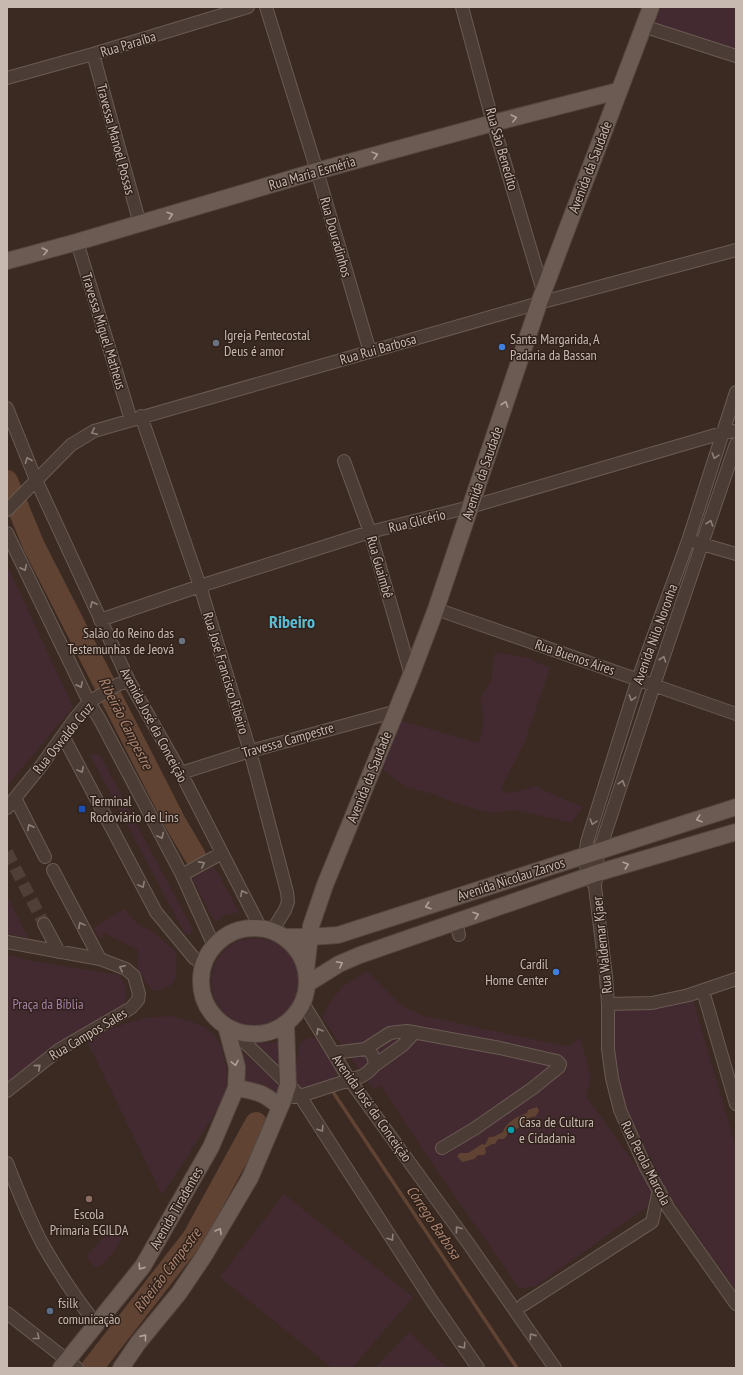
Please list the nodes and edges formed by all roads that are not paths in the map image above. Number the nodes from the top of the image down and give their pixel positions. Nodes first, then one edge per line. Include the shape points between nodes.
1 (248, 7) edge
2 (266, 7) edge
3 (462, 7) edge
4 (651, 7) edge
5 (643, 26) junction
6 (93, 54) junction
7 (736, 56) edge
8 (7, 78) edge
9 (618, 91) junction
10 (494, 123) junction
11 (317, 171) junction
12 (140, 224) junction
13 (77, 242) junction
14 (736, 250) edge
15 (7, 261) edge
16 (541, 297) junction
17 (370, 352) junction
18 (736, 392) edge
19 (7, 408) edge
20 (136, 418) junction
21 (736, 431) edge
22 (722, 433) junction
23 (736, 444) edge
24 (344, 462) dead end
25 (32, 483) junction
26 (470, 507) junction
27 (7, 510) edge
28 (370, 532) junction
29 (7, 533) edge
30 (688, 541) junction
31 (10, 544) edge
32 (703, 544) junction
33 (736, 554) edge
34 (200, 586) junction
35 (436, 609) junction
36 (100, 620) junction
37 (411, 675) junction
38 (638, 679) junction
39 (124, 683) junction
40 (654, 685) junction
41 (93, 699) junction
42 (396, 711) junction
43 (736, 714) edge
44 (63, 736) junction
45 (250, 751) junction
46 (181, 773) junction
47 (15, 798) junction
48 (736, 807) edge
49 (7, 808) edge
50 (736, 832) edge
51 (222, 853) junction
52 (592, 853) junction
53 (45, 857) dead end
54 (52, 870) dead end
55 (182, 875) junction
56 (593, 879) junction
57 (44, 924) tunnel mouth
58 (271, 932) junction
59 (310, 937) junction
60 (7, 942) edge
61 (214, 946) junction
62 (59, 952) junction
63 (100, 959) junction
64 (204, 965) junction
65 (307, 977) junction
66 (736, 979) edge
67 (703, 990) junction
68 (303, 1003) junction
69 (608, 1004) junction
70 (286, 1024) junction
71 (228, 1027) junction
72 (397, 1032) junction
73 (415, 1032) junction
74 (403, 1045) junction
75 (366, 1049) junction
76 (334, 1053) junction
77 (375, 1065) junction
78 (349, 1079) junction
79 (236, 1088) junction
80 (7, 1090) edge
81 (284, 1096) junction
82 (300, 1096) junction
83 (736, 1104) edge
84 (442, 1148) dead end
85 (7, 1164) edge
86 (659, 1190) junction
87 (736, 1304) edge
88 (523, 1305) dead end
89 (7, 1313) edge
90 (96, 1325) junction
91 (70, 1366) edge
92 (120, 1368) edge
93 (478, 1368) edge
94 (554, 1368) edge

1 - 6 street, Rua Paraíba
2 - 11 street, Rua Douradinhos
3 - 10 street, Rua São Benedito
4 - 5 main road, Avenida da Saudade
5 - 7 street
5 - 9 main road, Avenida da Saudade
6 - 8 street, Rua Paraíba
6 - 12 street, Travessa Manoel Possas
10 -> 9 main road, Rua Maria Esméria
9 - 16 main road, Avenida da Saudade
11 -> 10 main road, Rua Maria Esméria
10 - 16 street, Rua São Benedito
12 -> 11 main road, Rua Maria Esméria
11 - 17 street, Rua Douradinhos
12 - 13 main road, Rua Maria Esméria
15 -> 13 main road, Rua Maria Esméria
13 - 20 street, Travessa Miguel Matheus
14 - 16 street, Rua Rui Barbosa
16 - 17 street, Rua Rui Barbosa
26 -> 16 main road, Avenida da Saudade
17 - 20 street, Rua Rui Barbosa
18 - 22 street, Avenida Nilo Noronha
25 -> 19 street, Avenida José da Conceição
20 -> 25 street, Rua Rui Barbosa via 94,431 71,445
20 - 34 street, Rua José Francisco Ribeiro
21 - 22 street, Rua Glicério
22 - 26 street, Rua Glicério
22 -> 30 street, Avenida Nilo Noronha
32 -> 23 street, Avenida Nilo Noronha
24 - 28 street, Rua Guaimbê
25 - 27 street, Rua Rui Barbosa
36 -> 25 street, Avenida José da Conceição
26 - 28 street, Rua Glicério
26 - 35 main road, Avenida da Saudade
28 - 34 street, Rua Glicério
28 - 37 street, Rua Guaimbê
29 - 31 street
30 - 32 street
30 - 38 street, Avenida Nilo Noronha
31 -> 41 street
32 - 33 street
40 -> 32 street, Avenida Nilo Noronha
34 - 36 street, Rua Glicério
34 - 45 street, Rua José Francisco Ribeiro
35 - 37 main road, Avenida da Saudade
35 - 38 street, Rua Buenos Aires
36 - 39 street, Avenida José da Conceição
37 - 42 main road, Avenida da Saudade
38 - 40 street, Rua Buenos Aires
38 -> 52 street, Avenida Nilo Noronha via 587,842
39 - 41 street, Rua Oswaldo Cruz
39 - 46 street, Avenida José da Conceição
40 - 43 street, Rua Buenos Aires
52 -> 40 street, Avenida Nilo Noronha via 604,840
41 - 44 street, Rua Oswaldo Cruz
41 -> 55 street via 100,720
42 - 45 street, Travessa Campestre
42 - 59 main road, Avenida da Saudade via 325,885 315,912
44 - 47 street, Rua Oswaldo Cruz
44 -> 64 street via 156,912 194,958
45 - 46 street, Travessa Campestre
45 - 58 street, Rua José Francisco Ribeiro via 288,902
46 - 51 street, Avenida José da Conceição
47 - 49 street, Rua Oswaldo Cruz
53 -> 47 street
48 -> 52 main road, Avenida Nicolau Zarvos
56 -> 50 main road, Avenida Nicolau Zarvos
55 -> 51 street
58 -> 51 street, Avenida José da Conceição
52 - 56 street, Avenida Nilo Noronha
52 -> 59 main road, Avenida Nicolau Zarvos via 338,935
63 -> 54 street
55 - 61 street
65 -> 56 main road, Avenida Nicolau Zarvos via 360,954 458,928
56 - 69 street, Rua Waldemar Kjaer
57 - 62 street
58 - 59 main road, Avenida Nicolau Zarvos
58 - 61 main road via 247,929 234,932
58 - 65 main road via 294,946 302,957
59 - 65 main road, Avenida da Saudade
60 - 62 street, Rua Campos Sales
61 - 64 main road
62 - 63 street, Rua Campos Sales
80 -> 63 street, Rua Campos Sales via 60,1049 131,1008 138,1000 134,976 126,969
64 - 71 main road via 201,979 207,1005 215,1017
65 - 68 main road
66 - 67 street
67 - 69 street via 652,1003
67 - 83 street
68 - 70 main road
76 -> 68 street, Avenida José da Conceição
69 - 86 street, Rua Perola Marcola via 609,1056 620,1110 645,1166
70 - 71 main road via 259,1034 245,1033
70 - 81 main road
71 -> 79 main road, Avenida Tiradentes via 237,1067
71 - 81 street
72 - 73 street
72 - 74 street
72 - 75 street via 390,1033
73 - 74 street
73 - 84 street via 500,1048 557,1061 560,1064 560,1067 533,1088 474,1130
74 - 77 street
75 - 76 street
75 - 77 street via 372,1054
76 - 78 street, Avenida José da Conceição
77 - 78 street via 362,1076
78 - 82 street
94 -> 78 street, Avenida José da Conceição
79 - 81 main road
79 -> 90 main road, Avenida Tiradentes via 211,1147 143,1266
81 - 82 street
92 -> 81 main road via 179,1293 204,1256 250,1178
82 -> 93 street
85 - 90 street via 43,1245
86 - 87 street, Rua Perola Marcola via 669,1209
86 - 88 street via 652,1222
89 -> 91 street
90 - 91 main road, Avenida Tiradentes

